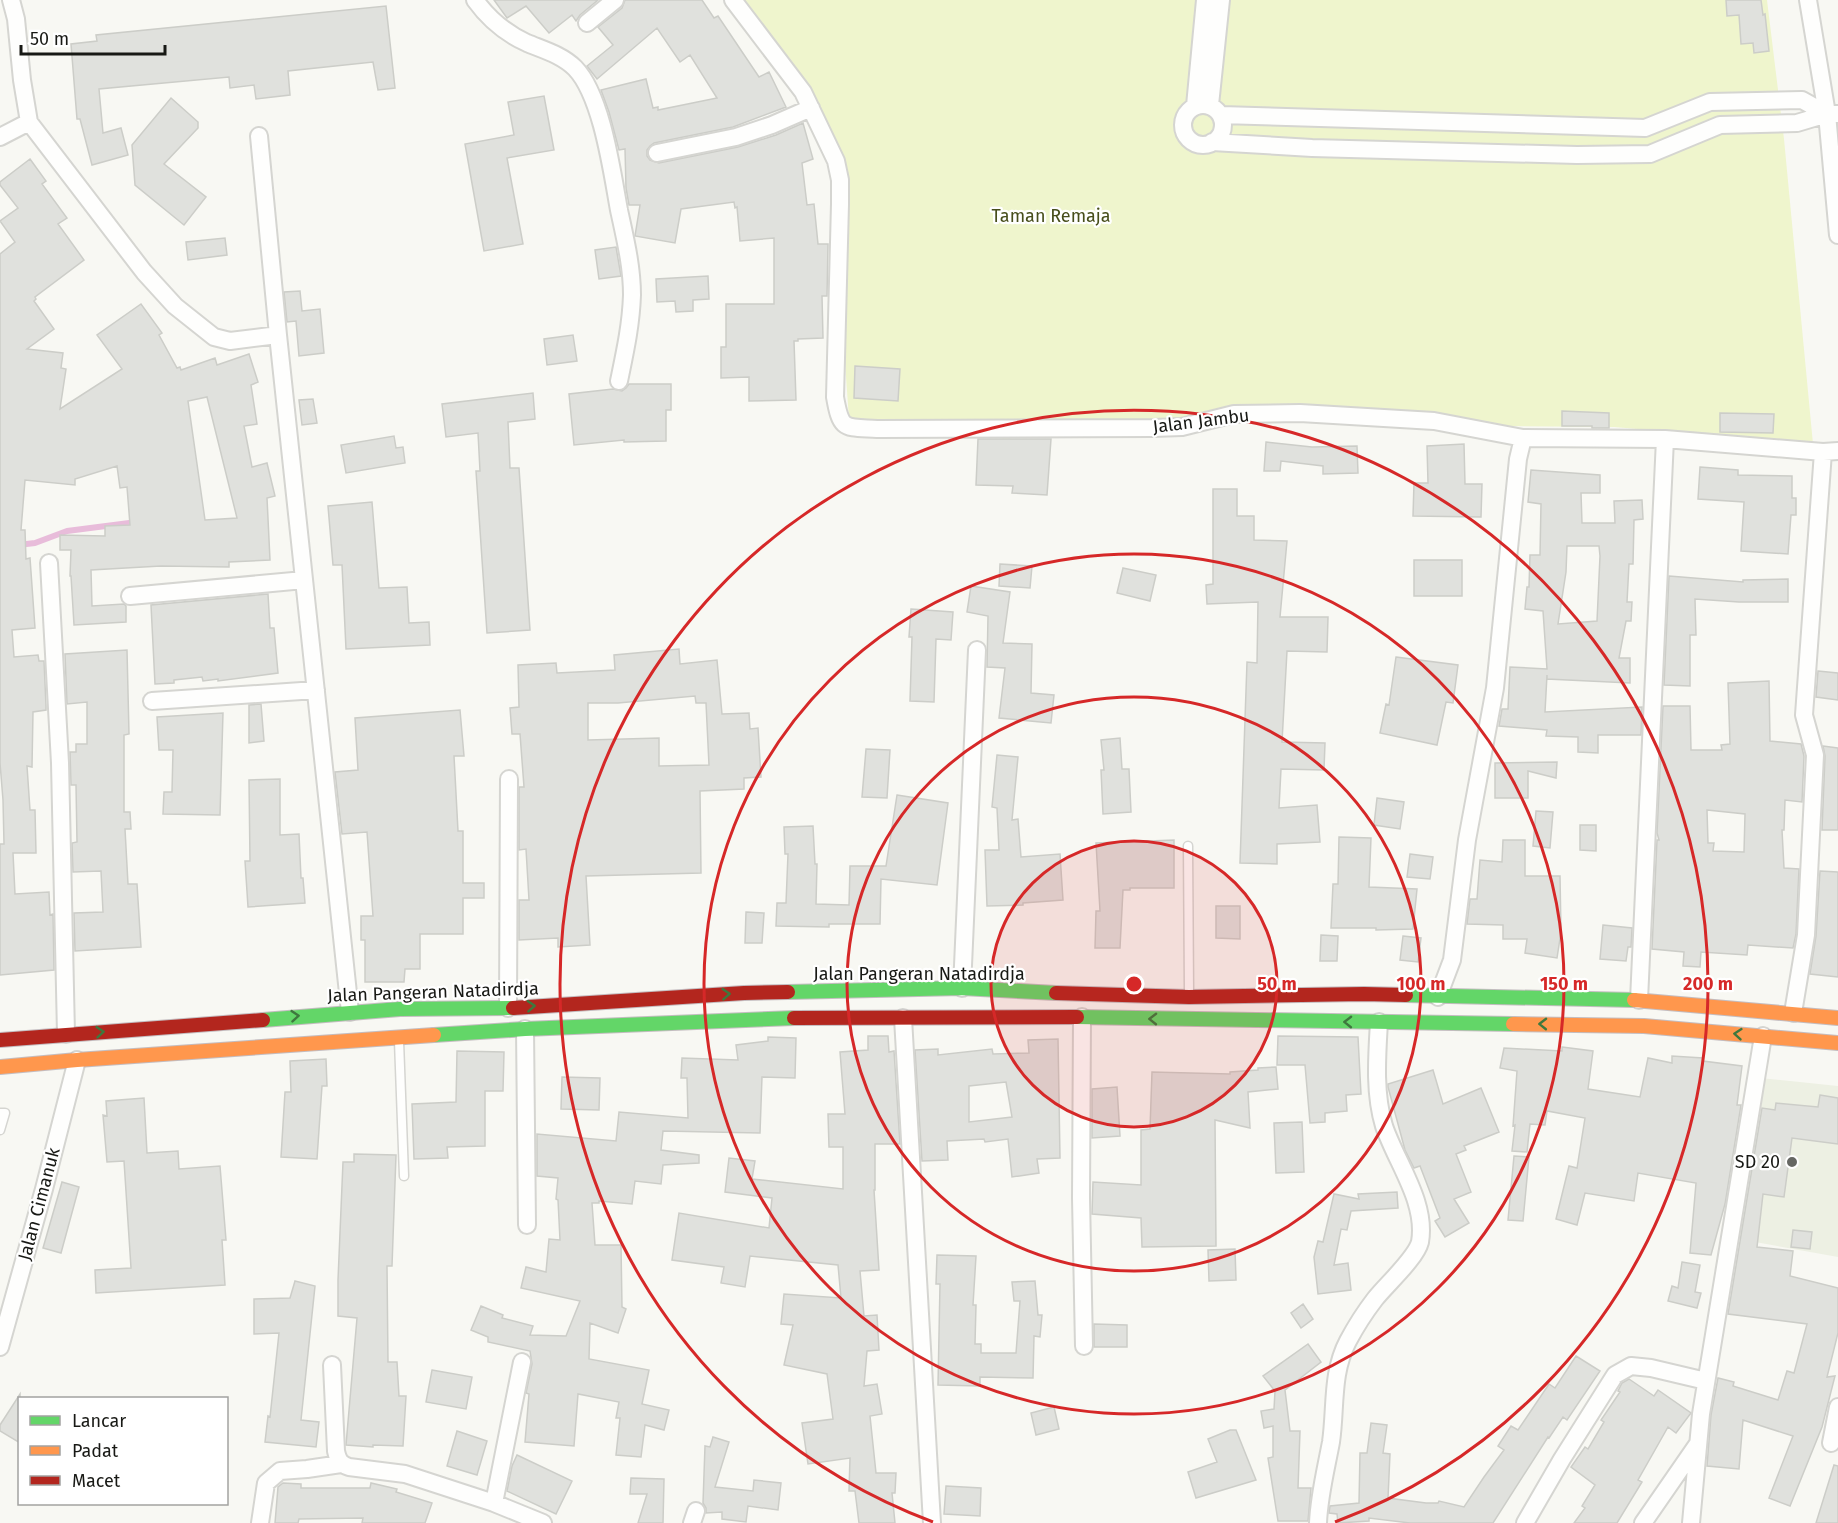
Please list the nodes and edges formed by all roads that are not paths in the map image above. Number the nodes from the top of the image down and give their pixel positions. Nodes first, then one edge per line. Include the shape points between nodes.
1 (11, 0) edge
2 (475, 0) edge
3 (615, 0) edge
4 (733, 0) edge
5 (1205, 0) edge
6 (1221, 0) edge
7 (1808, 0) edge
8 (587, 22) dead end
9 (811, 108) junction
10 (1209, 109) junction
11 (1833, 114) edge
12 (29, 122) junction
13 (259, 136) dead end
14 (0, 137) edge
15 (1212, 142) junction
16 (657, 153) dead end
17 (1838, 235) edge
18 (278, 335) junction
19 (619, 381) dead end
20 (1523, 438) junction
21 (1665, 439) junction
22 (1831, 452) edge
23 (49, 563) dead end
24 (304, 580) junction
25 (130, 596) dead end
26 (977, 650) dead end
27 (316, 690) junction
28 (153, 701) dead end
29 (509, 779) dead end
30 (1188, 846) dead end
31 (962, 988) junction
32 (1189, 996) junction
33 (1517, 996) junction
34 (1438, 997) junction
35 (1639, 1000) junction
36 (902, 1003) junction
37 (508, 1008) junction
38 (350, 1012) junction
39 (1793, 1013) junction
40 (1082, 1017) junction
41 (1838, 1018) edge
42 (1379, 1022) junction
43 (1517, 1024) junction
44 (525, 1029) junction
45 (66, 1034) junction
46 (1762, 1036) junction
47 (399, 1038) junction
48 (0, 1040) edge
49 (1838, 1043) edge
50 (77, 1060) junction
51 (0, 1067) edge
52 (0, 1113) edge
53 (0, 1130) edge
54 (404, 1176) dead end
55 (527, 1225) dead end
56 (1084, 1346) dead end
57 (0, 1347) edge
58 (522, 1362) dead end
59 (332, 1365) dead end
60 (1706, 1381) junction
61 (1838, 1407) edge
62 (1698, 1443) junction
63 (1831, 1443) dead end
64 (342, 1464) junction
65 (494, 1503) junction
66 (260, 1523) edge
67 (543, 1523) edge
68 (932, 1523) edge
69 (1318, 1523) edge
70 (1525, 1523) edge
71 (1643, 1523) edge
72 (1691, 1523) edge

1 - 12 street
2 - 19 street via 507,31 566,60 590,92 611,163 629,259 632,293 628,343
3 - 8 street
4 - 9 street via 790,73
5 - 10 street
6 - 10 street
7 - 11 street
9 - 16 street via 736,137
9 - 20 street, Jalan Jambu via 836,161 840,180 834,397 843,425 877,429 1182,427 1234,414 1300,413 1434,420
10 - 11 street via 1645,128 1710,102 1803,100
10 - 15 street via 1223,122 1219,137
10 - 15 street via 1189,111 1183,125 1189,139 1204,145
11 - 15 street via 1797,123 1720,125 1650,154 1312,148
11 - 17 street
12 - 14 street
12 - 18 street via 144,272 176,306 214,337 230,341
13 - 18 street
18 - 24 street
20 - 21 street, Jalan Jambu
20 - 34 street via 1495,688 1467,840 1452,960
21 - 22 street, Jalan Jambu
21 - 35 street
22 - 39 street via 1804,715 1815,755 1806,935
23 - 45 street via 60,763
24 - 25 street
24 - 27 street
26 - 31 street
27 - 28 street
27 - 38 street
29 - 37 street
30 - 32 lane
31 - 32 main road, Jalan Pangeran Natadirdja
31 - 36 main road, Jalan Pangeran Natadirdja
32 - 34 main road, Jalan Pangeran Natadirdja
33 - 34 main road, Jalan Pangeran Natadirdja
33 - 35 main road, Jalan Pangeran Natadirdja
33 - 43 main road
35 - 39 main road, Jalan Pangeran Natadirdja
37 -> 36 main road, Jalan Pangeran Natadirdja via 744,993
36 - 40 main road, Jalan Pangeran Natadirdja
36 - 44 main road, Jalan Pangeran Natadirdja via 762,1018
36 - 68 street
37 - 38 main road, Jalan Pangeran Natadirdja
45 -> 38 main road, Jalan Pangeran Natadirdja
39 - 41 main road, Jalan Pangeran Natadirdja
42 -> 40 main road, Jalan Pangeran Natadirdja
40 - 56 street
42 - 43 main road, Jalan Pangeran Natadirdja
42 - 69 street via 1379,1099 1384,1126 1417,1208 1419,1244 1362,1318 1337,1370
46 -> 43 main road, Jalan Pangeran Natadirdja via 1644,1026
44 - 47 main road, Jalan Pangeran Natadirdja
44 - 55 street
45 - 48 main road, Jalan Pangeran Natadirdja
46 - 49 main road, Jalan Pangeran Natadirdja
46 - 60 street
47 - 50 main road, Jalan Pangeran Natadirdja
47 - 54 lane
50 - 51 main road, Jalan Pangeran Natadirdja
50 - 57 street, Jalan Cimanuk
52 - 53 lane via 5,1113
58 - 65 street
59 - 64 street via 336,1451
60 - 62 street
60 - 70 street via 1651,1368 1631,1366 1620,1371 1608,1384
61 - 63 street
62 - 71 street
62 - 72 street
64 - 65 street via 405,1474
64 - 66 street via 280,1471 266,1483
65 - 67 street

